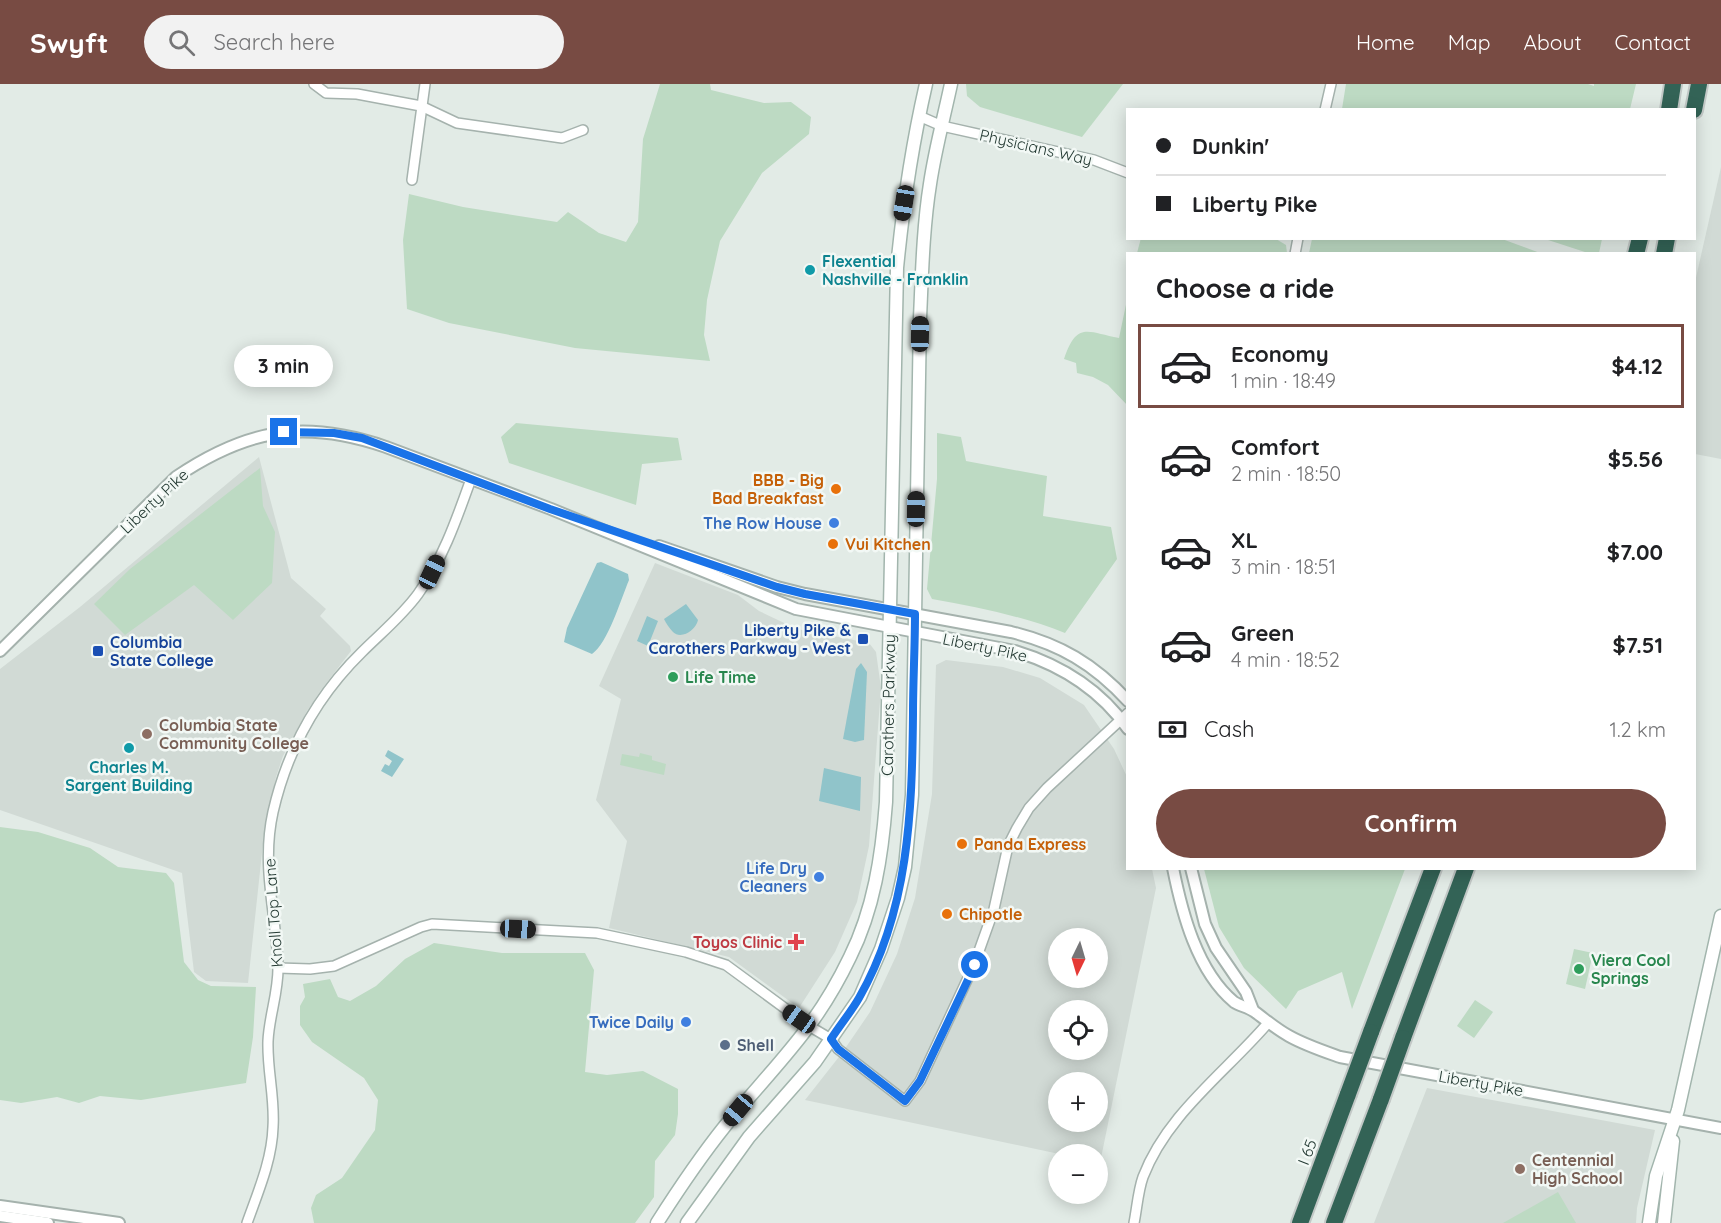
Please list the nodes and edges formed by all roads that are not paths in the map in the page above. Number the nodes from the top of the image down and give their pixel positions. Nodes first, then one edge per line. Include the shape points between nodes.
1 (314, 84) edge
2 (424, 84) edge
3 (926, 84) edge
4 (951, 84) edge
5 (1331, 84) edge
6 (1667, 84) edge
7 (1673, 84) edge
8 (1699, 84) edge
9 (421, 106) junction
10 (1325, 108) edge
11 (1668, 108) edge
12 (1668, 108) edge
13 (1694, 108) edge
14 (918, 122) junction
15 (942, 126) junction
16 (583, 130) dead end
17 (1126, 172) edge
18 (412, 180) dead end
19 (471, 479) junction
20 (550, 509) junction
21 (890, 609) junction
22 (915, 614) junction
23 (890, 628) junction
24 (915, 632) junction
25 (0, 651) edge
26 (1126, 698) edge
27 (1124, 716) edge
28 (1173, 870) edge
29 (1192, 870) edge
30 (1432, 870) edge
31 (1465, 870) edge
32 (1721, 916) edge
33 (278, 968) junction
34 (1253, 1010) junction
35 (1268, 1023) junction
36 (809, 1026) junction
37 (831, 1039) junction
38 (1675, 1120) junction
39 (1721, 1128) edge
40 (0, 1206) edge
41 (0, 1216) edge
42 (48, 1223) edge
43 (119, 1223) edge
44 (247, 1223) edge
45 (657, 1223) edge
46 (687, 1223) edge
47 (1134, 1223) edge
48 (1300, 1223) edge
49 (1334, 1223) edge
50 (1649, 1223) edge
51 (1664, 1223) edge

1 - 9 street via 326,93 357,94
2 - 9 street
3 - 14 main road, Carothers Parkway
4 - 15 main road, Carothers Parkway
5 - 10 street
6 - 11 highway
7 - 12 highway
8 - 13 highway
9 - 16 street via 457,123 484,127 562,138
9 - 18 street
14 - 15 street, Physicians Way
14 - 21 main road, Carothers Parkway via 897,268
15 - 17 street, Physicians Way via 1094,160
15 - 22 main road, Carothers Parkway via 929,187 920,318
19 - 20 street, Liberty Pike
19 - 25 street, Liberty Pike via 378,444 334,433 284,432 232,445 176,477
19 - 33 street, Knoll Top Lane via 432,572 402,615 330,688 308,720 285,768 273,812 268,869
20 - 21 street, Liberty Pike via 777,587
20 - 23 street, Liberty Pike via 796,609
21 - 22 street, Liberty Pike
21 - 23 main road, Carothers Parkway
22 - 24 main road, Carothers Parkway
22 - 26 street, Liberty Pike via 1011,632 1054,645 1089,665
23 - 24 street, Liberty Pike
23 - 36 main road, Carothers Parkway via 886,802 874,887 851,956
24 - 27 street, Liberty Pike via 1035,657 1078,679
24 - 37 main road, Carothers Parkway via 912,795 903,877 881,949 860,997
27 - 37 street via 1047,788 1017,828 1008,846 994,909 975,965 920,1081 905,1101 838,1049
28 - 34 street, Liberty Pike via 1186,924 1197,950 1235,1003
29 - 34 street, Liberty Pike via 1205,924
30 - 48 highway, I 65 / I 65, bridge
31 - 49 highway, bridge
32 - 38 main road
33 - 36 street via 334,966 432,924 597,933 726,965
33 - 44 street, Knoll Top Lane via 268,1044 273,1136
34 - 35 street, Liberty Pike
35 - 38 street, Liberty Pike via 1304,1044 1340,1057
35 - 47 street via 1178,1116 1159,1144 1142,1179
36 - 37 street
36 - 45 main road, Carothers Parkway via 724,1127
37 - 46 main road, Carothers Parkway via 748,1137
38 - 39 street, Liberty Pike
38 - 50 main road via 1656,1176
38 - 51 main road
40 - 43 street
41 - 42 street

